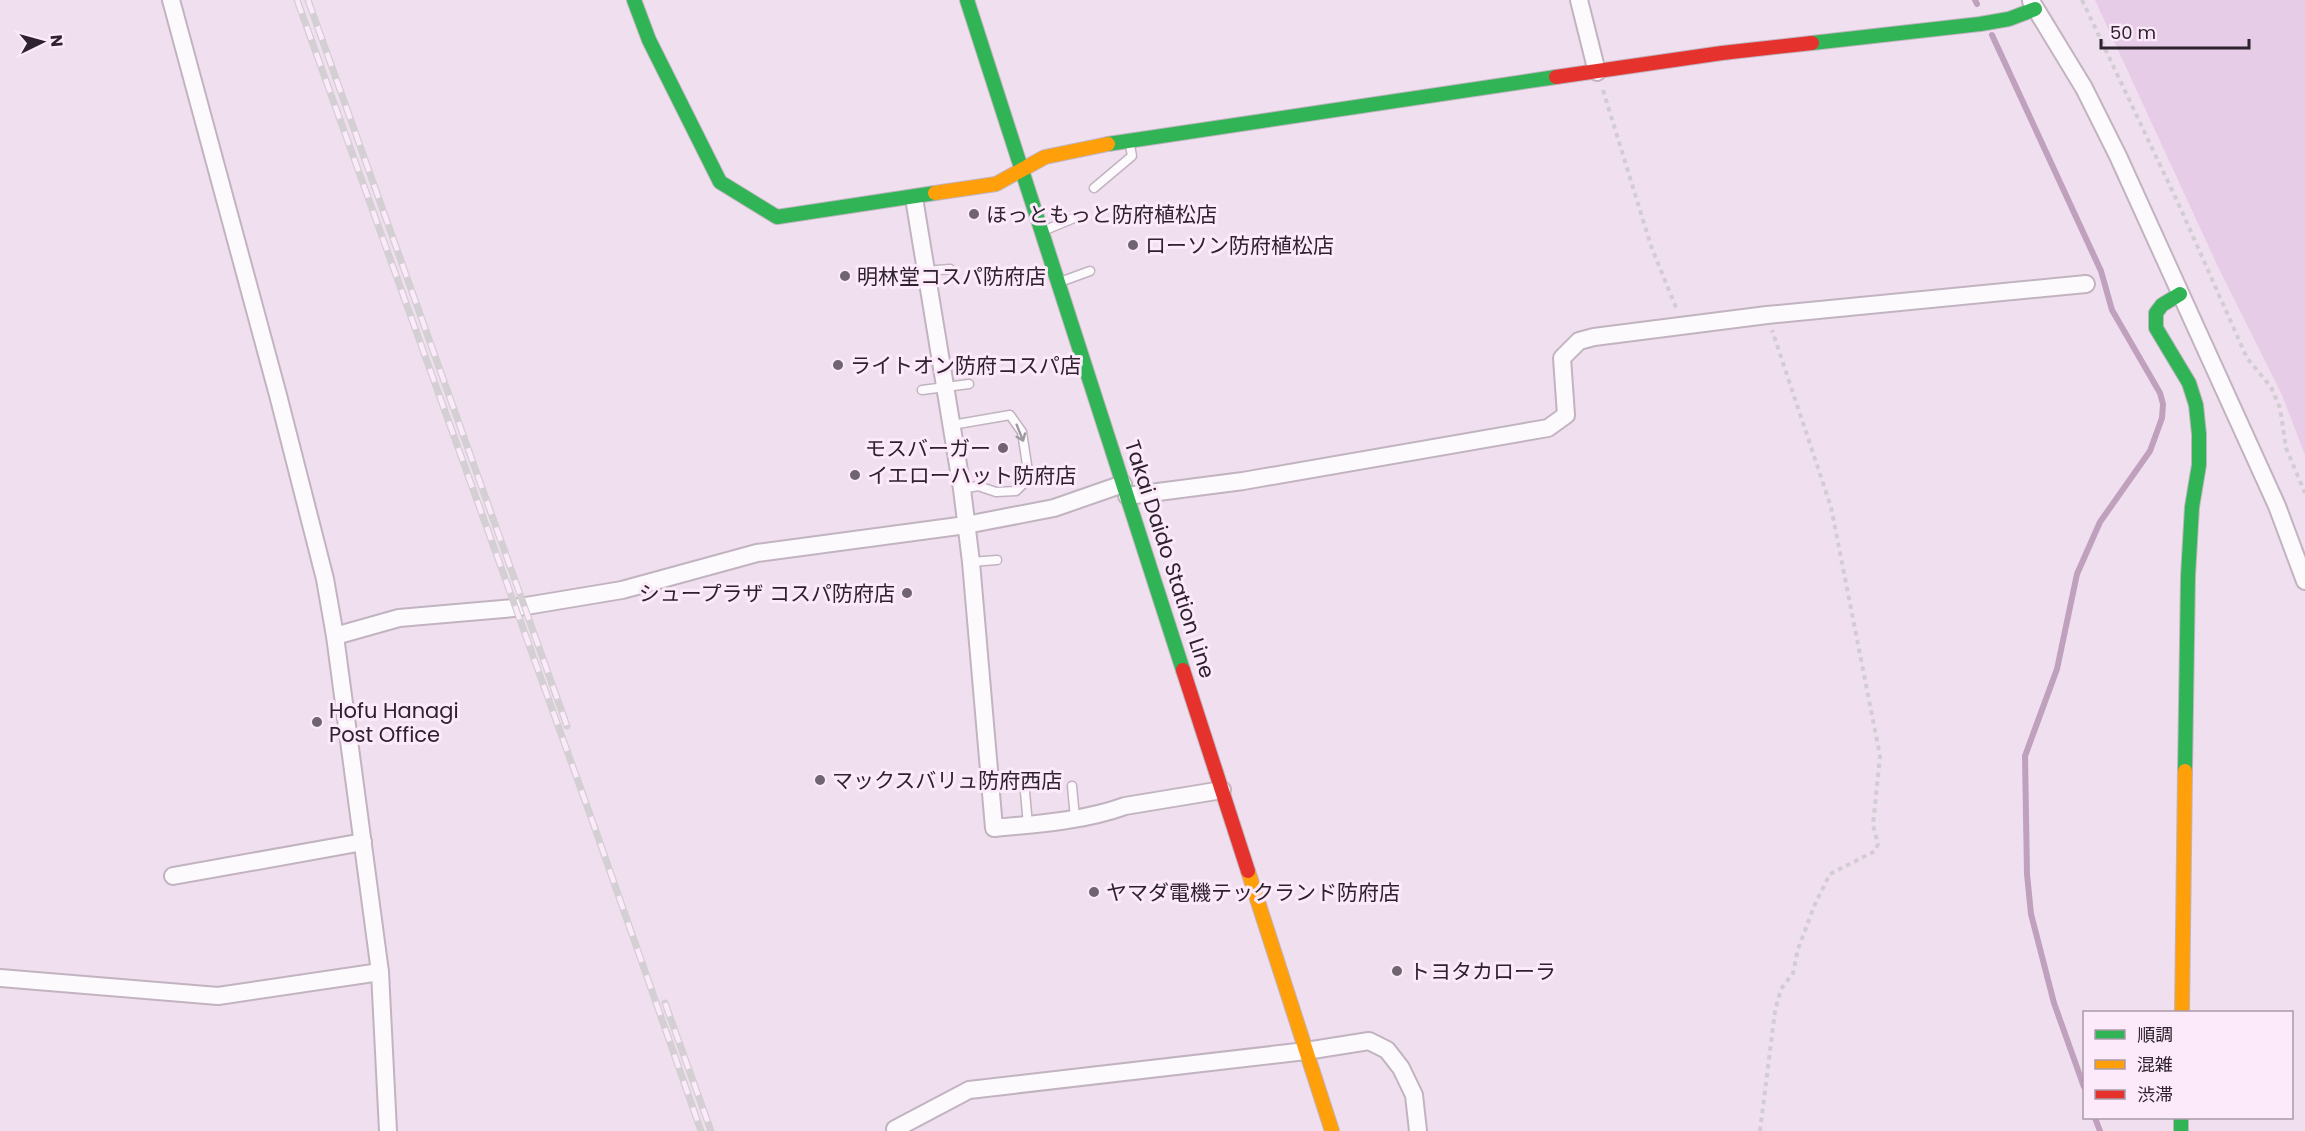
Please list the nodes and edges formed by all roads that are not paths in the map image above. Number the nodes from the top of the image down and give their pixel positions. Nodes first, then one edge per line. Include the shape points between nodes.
1 (171, 0) edge
2 (633, 0) edge
3 (967, 0) edge
4 (1579, 0) edge
5 (2033, 5) edge
6 (1597, 72) junction
7 (1129, 139) junction
8 (1022, 169) junction
9 (1094, 188) dead end
10 (914, 198) junction
11 (1074, 218) dead end
12 (1043, 231) junction
13 (950, 269) dead end
14 (926, 271) junction
15 (1090, 271) dead end
16 (1059, 283) junction
17 (2086, 284) dead end
18 (2180, 294) junction
19 (969, 384) dead end
20 (945, 388) junction
21 (922, 390) dead end
22 (952, 425) junction
23 (962, 489) junction
24 (1125, 490) junction
25 (966, 525) junction
26 (998, 560) dead end
27 (971, 562) junction
28 (2305, 581) edge
29 (335, 636) junction
30 (1072, 786) dead end
31 (1222, 790) junction
32 (1025, 792) dead end
33 (1075, 818) junction
34 (1028, 825) junction
35 (363, 842) junction
36 (173, 876) dead end
37 (380, 972) junction
38 (0, 978) edge
39 (2182, 1011) edge
40 (1306, 1051) junction
41 (895, 1129) dead end
42 (388, 1131) edge
43 (1332, 1131) edge
44 (1418, 1131) edge

1 - 29 street via 281,407 325,579
2 - 10 street via 720,182 777,217
3 - 8 street, Takai Daido Station Line
4 - 6 street
5 - 6 street via 2008,19 1980,24 1722,53
5 - 18 street via 2084,88
6 - 7 street
7 - 8 street via 1046,157
7 - 9 lane via 1132,156
8 - 10 street via 996,184
8 - 12 street, Takai Daido Station Line
10 - 14 street
11 - 12 lane
12 - 16 street, Takai Daido Station Line
13 - 14 lane
14 - 20 street
15 - 16 lane
16 - 24 street, Takai Daido Station Line
17 - 24 street via 1767,315 1594,337 1579,341 1562,358 1566,415 1548,428 1243,481
18 - 28 street via 2277,506
18 - 39 street via 2156,313 2156,328 2189,383 2199,435 2188,576
19 - 20 lane
20 - 21 lane
20 - 22 street
22 - 23 street
22 -> 23 lane via 1010,415 1022,432 1029,478 1016,491 996,492 978,486
23 - 25 street
24 - 25 street
24 - 31 street, Takai Daido Station Line
25 - 27 street
25 - 29 street via 758,553 622,590 514,608 399,618
26 - 27 lane
27 - 34 street via 994,828
29 - 35 street
30 - 33 lane
31 - 33 street
31 - 40 street, Takai Daido Station Line
32 - 34 lane
33 - 34 street
35 - 36 street
35 - 37 street
37 - 38 street via 218,996
37 - 42 street
40 - 41 street via 969,1090
40 - 43 street, Takai Daido Station Line
40 - 44 street via 1369,1041 1387,1050 1414,1095

